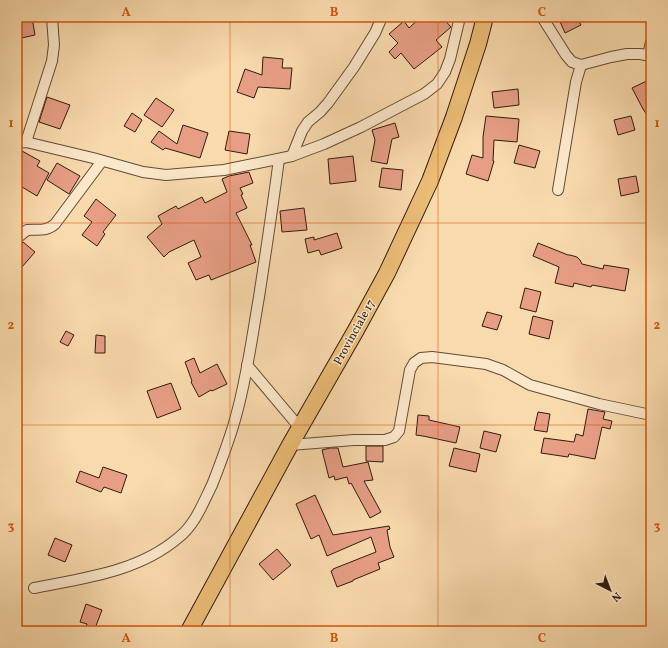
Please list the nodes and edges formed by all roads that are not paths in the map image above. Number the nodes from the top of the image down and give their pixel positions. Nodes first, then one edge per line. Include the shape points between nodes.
1 (52, 17) edge
2 (382, 17) edge
3 (460, 17) edge
4 (485, 17) edge
5 (542, 17) edge
6 (651, 42) edge
7 (650, 55) edge
8 (581, 65) junction
9 (22, 143) edge
10 (292, 156) junction
11 (279, 159) junction
12 (102, 161) junction
13 (558, 190) dead end
14 (17, 238) edge
15 (247, 366) junction
16 (651, 415) edge
17 (300, 428) junction
18 (290, 445) junction
19 (34, 588) dead end
20 (189, 631) edge

1 - 9 street via 52,61
2 - 10 street via 376,33 350,73 328,103 302,131
3 - 10 street via 450,59 437,84 424,94 361,127
4 - 17 main road, Provinciale 17 via 454,117 430,181 387,273
5 - 8 street via 566,55 572,62
6 - 7 street
7 - 8 street via 627,54
8 - 13 street
9 - 12 street
10 - 11 street
11 - 12 street via 224,170 166,175
11 - 15 street
12 - 14 street via 51,228 27,230
15 - 17 street
15 - 19 street via 243,391 221,464 198,514 180,537 144,560 124,568
16 - 18 street via 530,385 486,364 432,357 421,358 410,370 399,430 394,437 385,440
17 - 18 main road, Provinciale 17
18 - 20 main road, Provinciale 17

